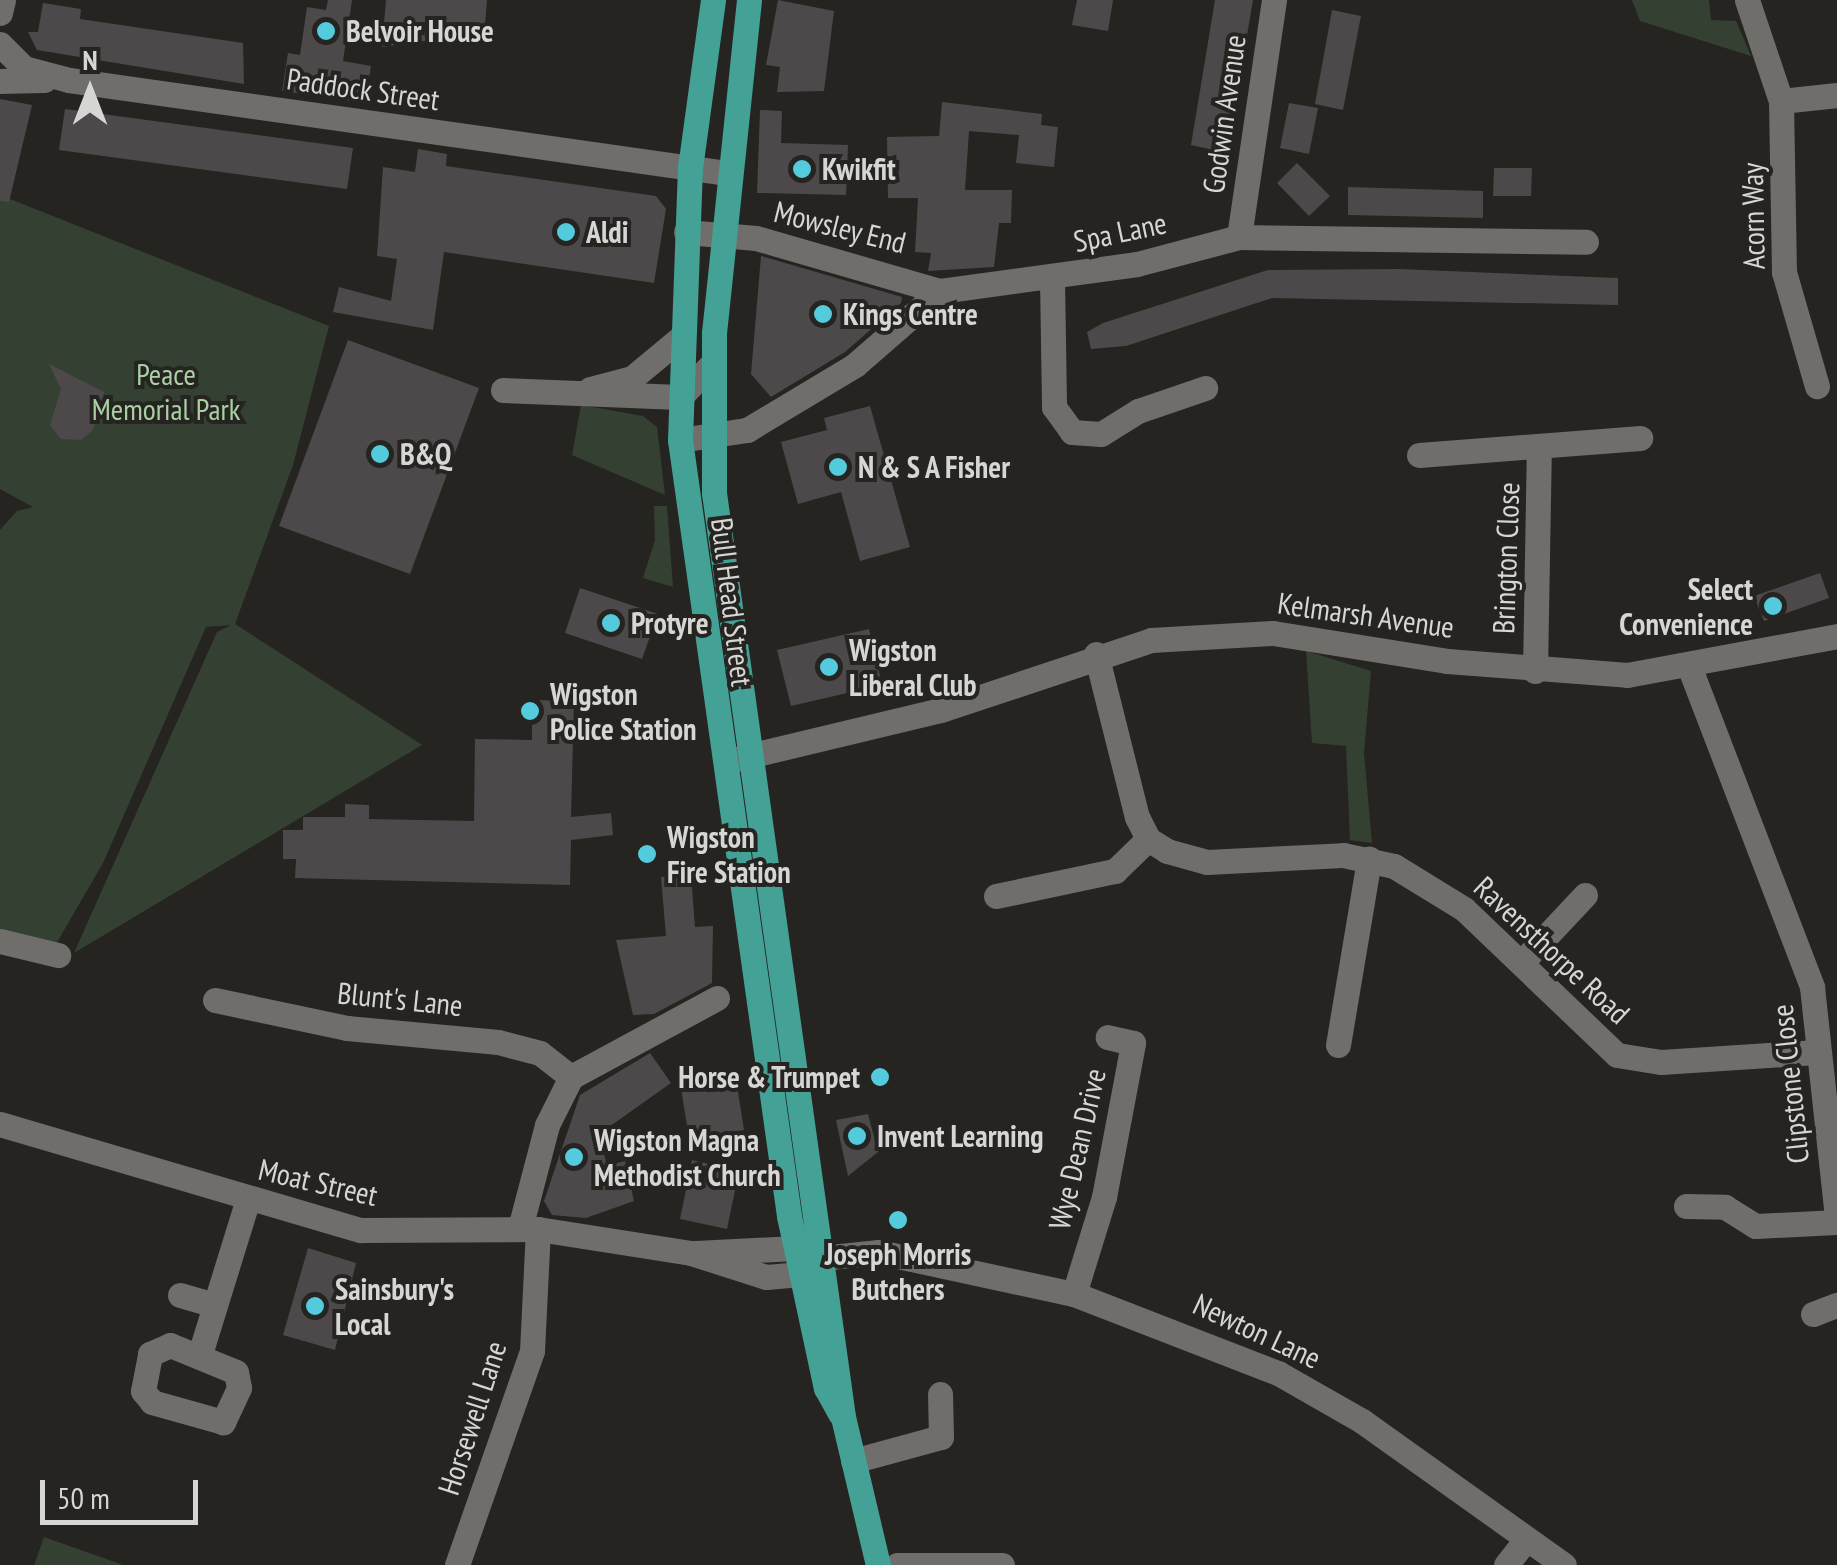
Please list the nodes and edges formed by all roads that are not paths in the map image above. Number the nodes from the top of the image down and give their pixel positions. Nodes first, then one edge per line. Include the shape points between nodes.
1 (3, 0) edge
2 (713, 0) edge
3 (749, 0) edge
4 (1274, 0) edge
5 (1738, 2) edge
6 (0, 13) edge
7 (0, 44) edge
8 (69, 80) junction
9 (0, 81) edge
10 (1837, 95) edge
11 (1782, 102) junction
12 (690, 167) junction
13 (727, 172) junction
14 (686, 232) junction
15 (721, 235) junction
16 (1239, 238) junction
17 (1586, 242) dead end
18 (1052, 278) junction
19 (940, 291) junction
20 (679, 339) junction
21 (712, 364) junction
22 (1818, 386) dead end
23 (1205, 388) dead end
24 (680, 397) junction
25 (712, 436) junction
26 (1640, 438) dead end
27 (680, 440) junction
28 (1539, 448) junction
29 (1419, 456) dead end
30 (1837, 636) edge
31 (1096, 654) junction
32 (1689, 666) junction
33 (1535, 671) junction
34 (747, 758) junction
35 (720, 762) junction
36 (1148, 839) junction
37 (1370, 859) junction
38 (1584, 895) dead end
39 (996, 896) dead end
40 (0, 940) edge
41 (58, 955) dead end
42 (1522, 962) junction
43 (717, 998) dead end
44 (215, 1000) dead end
45 (1108, 1038) dead end
46 (1338, 1045) dead end
47 (1818, 1052) junction
48 (571, 1077) junction
49 (0, 1124) edge
50 (248, 1199) junction
51 (1686, 1206) dead end
52 (1837, 1220) edge
53 (529, 1229) junction
54 (794, 1248) junction
55 (879, 1252) joint
56 (691, 1253) junction
57 (811, 1266) junction
58 (1074, 1294) junction
59 (180, 1296) dead end
60 (215, 1305) junction
61 (200, 1354) dead end
62 (940, 1394) dead end
63 (843, 1418) junction
64 (852, 1461) junction
65 (1525, 1542) junction
66 (457, 1565) edge
67 (878, 1565) edge
68 (897, 1565) edge
69 (1002, 1565) edge
70 (1506, 1565) edge
71 (1564, 1565) edge

1 - 6 street
2 - 12 main road, Bull Head Street
3 - 13 main road, Bull Head Street
4 - 16 street, Godwin Avenue
5 - 11 street, Acorn Way
7 - 8 street, Paddock Street via 24,68
8 - 9 street
8 - 12 street, Paddock Street
10 - 11 street
11 - 22 street, Acorn Way via 1784,272
12 - 13 street, Paddock Street
12 - 14 main road, Bull Head Street
13 - 15 main road, Bull Head Street
14 - 15 street, Mowsley End
14 - 20 main road, Bull Head Street
15 - 19 street, Mowsley End
15 - 21 main road, Bull Head Street
16 - 17 street, Spa Lane
16 - 18 street, Spa Lane
18 - 19 street, Spa Lane
18 - 23 street via 1054,408 1072,432 1101,434 1138,410
19 - 25 street via 855,365 746,430
20 - 24 main road, Bull Head Street
20 - 24 street via 632,378 592,389 504,385
21 - 24 street
21 - 25 main road, Bull Head Street
24 - 27 main road, Bull Head Street
25 - 27 street
25 - 34 main road, Bull Head Street
26 - 28 street, Brington Close via 1575,438
27 - 35 main road, Bull Head Street
28 - 29 street, Brington Close
28 - 33 street, Brington Close
30 - 32 street, Kelmarsh Avenue
31 - 33 street, Kelmarsh Avenue via 1151,640 1274,633
31 - 34 street, Kelmarsh Avenue via 941,710
31 - 36 street
32 - 33 street, Kelmarsh Avenue via 1627,674
32 - 47 street, Clipstone Close via 1812,986
34 - 35 street, Kelmarsh Avenue
34 - 57 main road, Bull Head Street via 808,1170
35 - 54 main road, Bull Head Street
36 - 37 street, Ravensthorpe Road via 1207,862
36 - 39 street via 1114,870
37 - 42 street, Ravensthorpe Road via 1418,878
37 - 46 street
38 - 42 street
40 - 41 street
42 - 47 street, Ravensthorpe Road via 1585,1032 1618,1054 1660,1062
43 - 48 street
44 - 48 street, Blunt's Lane via 347,1028 498,1042 540,1053
45 - 58 street, Wye Dean Drive via 1133,1043 1104,1197
47 - 52 street, Clipstone Close
48 - 53 street, Horsewell Lane via 548,1125
49 - 50 street, Moat Street
50 - 53 street, Moat Street via 361,1230
50 - 60 street
51 - 52 street via 1726,1208 1756,1226
53 - 56 street, Moat Street
53 - 66 street, Horsewell Lane via 532,1351
54 - 56 street, Moat Street
54 - 57 main road, Bull Head Street
55 - 57 street, Moat Street
55 - 58 street, Newton Lane
56 - 57 street, Moat Street via 739,1272
57 - 63 main road via 834,1318
57 - 63 main road via 808,1301 826,1388
58 - 65 street, Newton Lane via 1278,1373 1362,1420
59 - 60 street
60 - 61 street
62 - 64 street via 941,1437
63 - 64 main road
64 - 67 main road
65 - 70 street
65 - 71 street, Newton Lane
68 - 69 street

